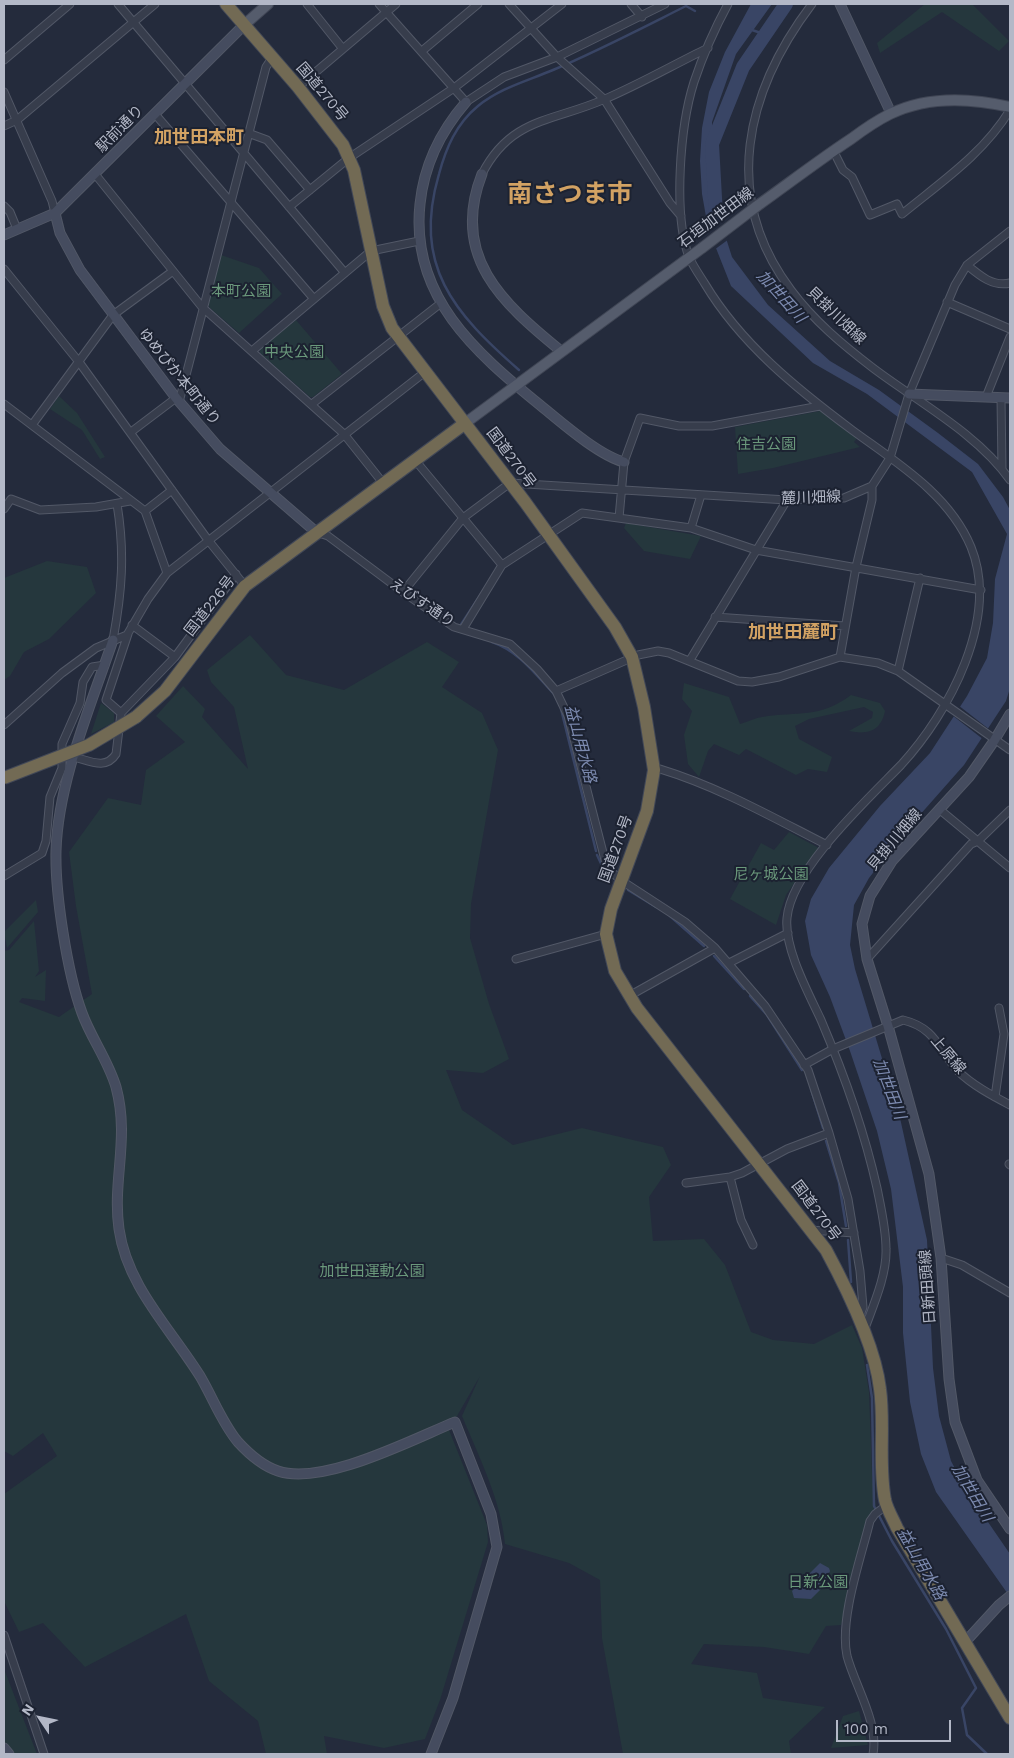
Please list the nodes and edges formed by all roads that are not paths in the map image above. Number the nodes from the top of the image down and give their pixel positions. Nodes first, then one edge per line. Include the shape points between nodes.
1 (70, 4) edge
2 (118, 4) edge
3 (155, 4) edge
4 (226, 4) edge
5 (268, 4) edge
6 (307, 4) edge
7 (379, 4) edge
8 (396, 4) edge
9 (478, 4) edge
10 (509, 4) edge
11 (562, 4) edge
12 (631, 4) edge
13 (665, 4) edge
14 (728, 4) edge
15 (812, 4) edge
16 (840, 4) edge
17 (386, 12) junction
18 (642, 17) junction
19 (133, 22) junction
20 (244, 25) junction
21 (530, 27) junction
22 (708, 48) junction
23 (343, 49) junction
24 (422, 51) junction
25 (272, 58) junction
26 (558, 59) junction
27 (4, 60) edge
28 (186, 83) junction
29 (298, 87) junction
30 (454, 88) junction
31 (4, 92) edge
32 (604, 99) junction
33 (466, 102) junction
34 (1010, 109) edge
35 (891, 113) junction
36 (155, 114) junction
37 (17, 120) junction
38 (4, 126) edge
39 (248, 133) junction
40 (833, 150) junction
41 (243, 154) junction
42 (349, 158) junction
43 (95, 174) junction
44 (482, 174) joint
45 (310, 190) junction
46 (231, 204) junction
47 (4, 206) edge
48 (289, 207) junction
49 (55, 213) junction
50 (681, 216) junction
51 (17, 229) junction
52 (1010, 230) edge
53 (4, 235) edge
54 (419, 241) junction
55 (371, 251) junction
56 (689, 257) junction
57 (967, 265) junction
58 (4, 269) edge
59 (172, 270) junction
60 (345, 273) junction
61 (1010, 283) edge
62 (314, 299) junction
63 (440, 302) junction
64 (947, 302) junction
65 (202, 308) junction
66 (113, 315) junction
67 (1010, 329) edge
68 (397, 336) junction
69 (1010, 337) edge
70 (252, 351) junction
71 (559, 353) junction
72 (79, 362) junction
73 (425, 372) junction
74 (518, 384) junction
75 (908, 397) junction
76 (986, 397) junction
77 (1006, 398) edge
78 (177, 400) junction
79 (4, 404) edge
80 (312, 404) junction
81 (820, 406) junction
82 (464, 424) junction
83 (32, 425) junction
84 (131, 432) junction
85 (344, 434) junction
86 (890, 456) junction
87 (414, 460) junction
88 (624, 462) junction
89 (1002, 468) junction
90 (1010, 480) edge
91 (383, 483) junction
92 (510, 483) junction
93 (872, 486) junction
94 (172, 490) junction
95 (622, 490) junction
96 (268, 492) junction
97 (701, 495) junction
98 (787, 500) junction
99 (130, 501) junction
100 (117, 504) junction
101 (4, 509) edge
102 (145, 511) junction
103 (463, 518) junction
104 (619, 518) junction
105 (691, 528) junction
106 (316, 532) junction
107 (548, 534) junction
108 (208, 540) junction
109 (756, 550) junction
110 (502, 565) junction
111 (856, 566) junction
112 (167, 573) junction
113 (236, 574) junction
114 (920, 578) junction
115 (245, 586) junction
116 (981, 590) junction
117 (403, 592) junction
118 (715, 617) junction
119 (132, 625) junction
120 (845, 626) junction
121 (462, 629) junction
122 (128, 634) junction
123 (113, 640) junction
124 (175, 656) junction
125 (840, 657) junction
126 (632, 658) junction
127 (690, 660) junction
128 (105, 665) junction
129 (898, 671) junction
130 (556, 691) junction
131 (946, 705) junction
132 (121, 713) junction
133 (1010, 714) edge
134 (4, 725) edge
135 (992, 740) junction
136 (1010, 750) edge
137 (74, 757) junction
138 (654, 770) junction
139 (4, 778) edge
140 (939, 809) junction
141 (1010, 810) edge
142 (978, 840) junction
143 (827, 845) junction
144 (1010, 868) edge
145 (4, 876) edge
146 (622, 881) junction
147 (788, 933) junction
148 (606, 934) junction
149 (715, 948) junction
150 (516, 959) dead end
151 (867, 959) junction
152 (729, 963) junction
153 (629, 996) junction
154 (999, 1008) dead end
155 (887, 1029) junction
156 (836, 1048) junction
157 (804, 1064) junction
158 (994, 1097) junction
159 (1010, 1104) edge
160 (829, 1133) junction
161 (759, 1163) junction
162 (730, 1177) junction
163 (686, 1182) dead end
164 (810, 1230) junction
165 (854, 1233) junction
166 (752, 1244) dead end
167 (941, 1258) junction
168 (1010, 1293) edge
169 (861, 1327) junction
170 (885, 1507) junction
171 (1010, 1529) edge
172 (1010, 1596) edge
173 (4, 1635) edge
174 (966, 1641) junction
175 (1010, 1718) edge
176 (4, 1748) edge
177 (9, 1754) edge
178 (44, 1754) edge
179 (430, 1754) edge
180 (873, 1754) edge

1 - 27 street
2 - 19 street
3 - 19 street
4 - 20 highway, 国道270号
5 - 20 main road
6 - 23 street
7 - 17 street
8 - 17 street
9 - 24 street
10 - 21 street
11 - 21 street
12 - 18 street
13 - 18 street
14 - 22 street
15 - 75 street, 貝掛川畑線 via 781,52 754,114 748,154 759,230 790,289 808,311
16 - 35 street
17 - 23 street
17 - 24 street
18 - 26 street
19 - 28 street
19 - 37 street
20 - 25 highway, 国道270号
20 - 28 street, 駅前通り
21 - 26 street
21 - 30 street
22 - 32 street
22 - 50 street via 694,82 684,135
23 - 29 street
24 - 30 street
25 - 29 highway, 国道270号
25 - 39 street via 266,68
26 - 32 street
26 - 33 street via 504,77
28 - 36 street, 駅前通り
28 - 41 street
29 - 42 highway, 国道270号 via 334,131
30 - 33 street
30 - 42 street
31 - 37 street
32 - 44 street via 522,129 497,148
32 - 50 street
33 - 54 street via 440,136 432,156 421,195
34 - 35 main road, 石垣加世田線 via 969,100 951,100 923,103
34 - 40 street via 1001,125 962,167 902,214 897,204 870,216 852,177 843,170
35 - 40 main road, 石垣加世田線
36 - 43 street, 駅前通り
36 - 46 street
37 - 38 street
37 - 49 street
39 - 41 street
39 - 45 street via 267,140
40 - 56 main road, 石垣加世田線, bridge
41 - 46 street
41 - 48 street
42 - 45 street
42 - 55 highway, 国道270号
43 - 49 street, 駅前通り
43 - 59 street
44 - 71 street via 472,218 477,258 504,298
45 - 48 street
46 - 62 street
46 - 65 street
47 - 51 street
48 - 60 street
49 - 51 street, 駅前通り
49 - 66 street, ゆめぴか本町通り via 71,255
50 - 56 street
51 - 53 street, 駅前通り
52 - 57 street
54 - 55 street
54 - 63 street via 427,275
55 - 60 street
55 - 68 highway, 国道270号 via 385,315
56 - 71 main road, 石垣加世田線
56 - 81 street via 732,323 767,360
57 - 61 street via 981,277 1001,285
57 - 64 street
58 - 72 street
59 - 65 street
59 - 66 street
60 - 62 street
62 - 70 street
63 - 68 street
63 - 74 street via 461,332
64 - 67 street
64 - 75 street
65 - 70 street
65 - 78 street
66 - 72 street
66 - 78 street, ゆめぴか本町通り
68 - 73 highway, 国道270号
68 - 80 street
69 - 76 street
70 - 80 street
71 - 74 main road, 石垣加世田線
72 - 83 street
72 - 84 street
73 - 82 highway, 国道270号
73 - 85 street
74 - 82 main road, 石垣加世田線
74 - 88 street via 563,423 610,457
75 - 76 street
75 - 86 street
75 - 89 street, 貝掛川畑線 via 975,443
76 - 77 street
77 - 89 street
78 - 84 street
78 - 96 street, ゆめぴか本町通り via 220,449
79 - 83 street
80 - 85 street
81 - 86 street
81 - 88 street via 712,426 679,426 640,418
82 - 87 highway, 国道226号
82 - 92 highway, 国道270号
83 - 99 street
84 - 94 street
85 - 91 street
85 - 96 street
86 - 93 street
86 - 116 street via 938,498 959,522 977,564
87 - 91 highway, 国道226号
87 - 103 street
88 - 95 street
89 - 90 street, 貝掛川畑線
91 - 106 highway, 国道226号
92 - 95 street, 麓川畑線
92 - 103 street
92 - 107 highway, 国道270号
93 - 98 street, 麓川畑線 via 844,498
93 - 111 street via 872,500
94 - 102 street
94 - 108 street
95 - 97 street, 麓川畑線
95 - 104 street
96 - 106 street, ゆめぴか本町通り
96 - 108 street
97 - 98 street, 麓川畑線
97 - 105 street
98 - 109 street
99 - 100 street
99 - 102 street
100 - 101 street via 40,510 11,499
100 - 123 street via 122,533 122,584
102 - 112 street
103 - 110 street
103 - 117 street
104 - 105 street
104 - 107 street via 582,512
105 - 109 street
106 - 115 highway, 国道226号
106 - 117 street, えびす通り via 328,536
107 - 110 street
107 - 126 highway, 国道270号 via 615,627
108 - 112 street
108 - 113 street
109 - 111 street
109 - 118 street
110 - 121 street
111 - 114 street
111 - 120 street
112 - 119 street
113 - 115 street
113 - 124 street
114 - 116 street
114 - 129 street
115 - 139 highway, 国道226号, bridge via 165,690 136,717 89,745
116 - 131 street via 971,647
117 - 121 street, えびす通り via 454,627
118 - 120 street
118 - 127 street
119 - 122 street
119 - 124 street
120 - 125 street
121 - 130 street, えびす通り via 510,644
122 - 123 street
122 - 132 street via 106,700
123 - 128 street
123 - 134 street via 96,648 62,673
124 - 132 street
125 - 127 street via 779,677 752,682 738,681
125 - 129 street
126 - 127 street via 658,651
126 - 130 street
126 - 138 highway, 国道270号
128 - 137 street
128 - 145 street via 92,667 83,682 80,703 62,744 62,768 50,797 42,853
129 - 131 street
130 - 146 street, えびす通り via 568,716 607,868
131 - 135 street
131 - 143 street via 904,761
132 - 137 street via 113,759 101,764
133 - 135 street, 貝掛川畑線
135 - 136 street
135 - 140 street, 貝掛川畑線 via 969,776
137 - 179 street via 59,814 57,875 74,986 82,1013 108,1064 120,1108 123,1130 118,1216 124,1253 136,1282 202,1379 228,1429 238,1442 265,1464 289,1474 338,1468 455,1422 491,1514 497,1548 453,1698
138 - 143 street via 694,780 728,794
138 - 146 highway, 国道270号 via 647,811
140 - 142 street
140 - 151 street, 貝掛川畑線 via 892,861 870,896 862,924
141 - 142 street
142 - 144 street
142 - 151 street
143 - 147 street via 791,903
146 - 148 highway, 国道270号
146 - 149 street, えびす通り via 685,922
147 - 152 street
147 - 156 street via 793,954
148 - 150 street
148 - 153 highway, 国道270号 via 615,971
149 - 152 street, えびす通り
149 - 153 street
151 - 155 street, 貝掛川畑線
152 - 157 street, えびす通り via 766,1006
153 - 161 highway, 国道270号
154 - 158 street via 1004,1034
155 - 156 street, 上原線
155 - 158 street, 上原線 via 903,1020 923,1028 936,1039 958,1070
155 - 167 street, 日新田頭線 via 929,1174
156 - 157 street, 上原線
156 - 169 street via 868,1149 887,1252 880,1283
157 - 160 street, えびす通り
158 - 159 street, 上原線
160 - 161 street via 787,1148
160 - 165 street, えびす通り
161 - 162 street
161 - 164 highway, 国道270号
162 - 163 street
162 - 166 street via 741,1220
164 - 165 street
164 - 169 highway, 国道270号 via 826,1250 842,1280
165 - 169 street, えびす通り via 863,1307
167 - 168 street via 962,1265
167 - 171 street, 日新田頭線 via 948,1379 955,1422 977,1480
169 - 170 highway, 国道270号 via 874,1359 880,1391
170 - 174 highway, 国道270号
170 - 180 street via 870,1521 850,1598 846,1638 847,1655 867,1710 875,1746
172 - 174 street
173 - 178 street
174 - 175 highway, 国道270号
176 - 177 street

